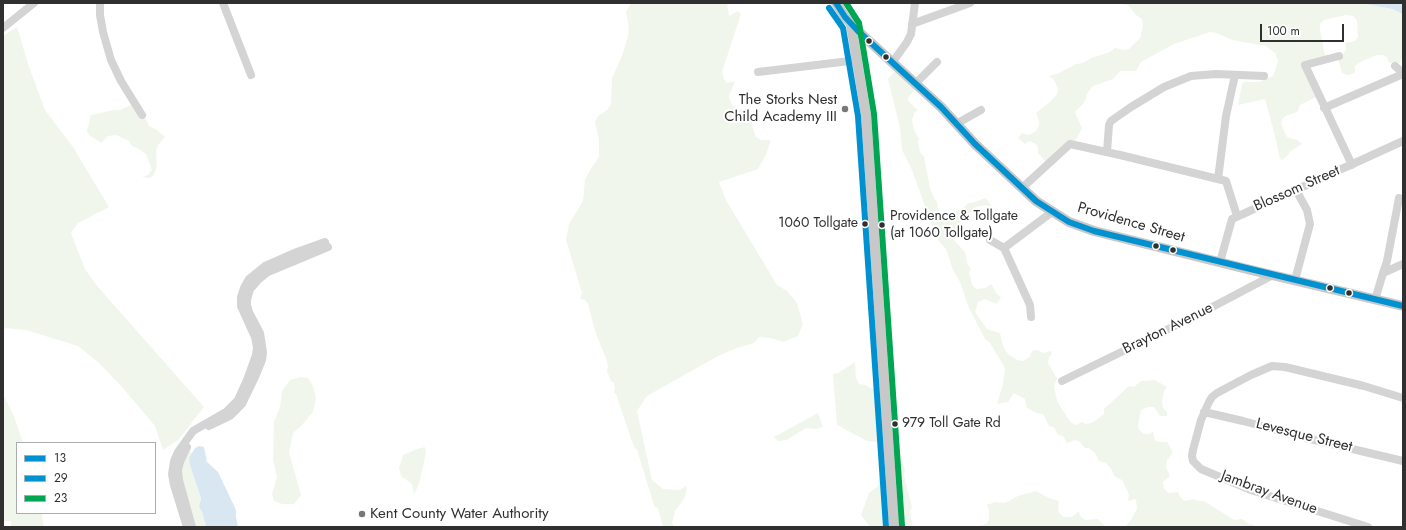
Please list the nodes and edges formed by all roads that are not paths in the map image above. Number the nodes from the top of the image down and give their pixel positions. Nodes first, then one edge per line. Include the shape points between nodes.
1 (34, 3) edge
2 (100, 3) edge
3 (223, 3) edge
4 (836, 3) edge
5 (915, 3) edge
6 (970, 3) edge
7 (851, 24) junction
8 (912, 24) junction
9 (3, 28) edge
10 (1339, 56) dead end
11 (858, 60) junction
12 (938, 62) dead end
13 (892, 63) junction
14 (1396, 66) dead end
15 (758, 72) dead end
16 (1403, 73) edge
17 (251, 75) dead end
18 (1235, 75) junction
19 (1264, 76) dead end
20 (915, 84) junction
21 (1324, 108) junction
22 (981, 110) dead end
23 (142, 115) dead end
24 (956, 124) junction
25 (1403, 141) edge
26 (1107, 152) junction
27 (1352, 165) junction
28 (1218, 179) junction
29 (1022, 188) junction
30 (1296, 190) junction
31 (1399, 198) dead end
32 (1052, 212) junction
33 (1237, 216) junction
34 (990, 240) dead end
35 (1004, 248) junction
36 (1220, 262) junction
37 (1403, 264) edge
38 (1383, 273) junction
39 (1273, 275) junction
40 (1295, 280) junction
41 (1375, 300) junction
42 (1403, 306) edge
43 (1031, 317) dead end
44 (1062, 381) dead end
45 (1403, 398) edge
46 (1204, 412) junction
47 (1403, 461) edge
48 (187, 527) edge
49 (192, 527) edge
50 (894, 527) edge
51 (1368, 527) edge

1 - 9 street
2 - 23 street via 103,32 111,60 120,81
3 - 17 street
4 - 7 main road, Providence Street
5 - 8 street
6 - 8 street
7 - 11 main road
7 - 13 main road, Providence Street
8 - 13 street via 907,42
10 - 21 street via 1305,65
11 - 15 street
11 - 50 main road via 866,114
12 - 20 street
13 - 20 main road, Providence Street
14 - 16 street
16 - 21 street
18 - 19 street
18 - 26 street via 1191,76 1150,95 1111,121
18 - 28 street via 1226,116
20 - 24 main road, Providence Street
21 - 27 street
22 - 24 street
24 - 29 main road, Providence Street
25 - 27 street, Blossom Street
26 - 28 street
26 - 29 street via 1070,144
27 - 30 street, Blossom Street
28 - 33 street via 1226,181
29 - 32 main road, Providence Street
30 - 33 street, Blossom Street
30 - 40 street via 1307,210 1310,224
31 - 38 street
32 - 35 street
32 - 36 main road, Providence Street via 1079,226
33 - 36 street, Blossom Street via 1232,219
34 - 35 street
35 - 43 street via 1030,305
36 - 39 main road, Providence Street
37 - 38 street
38 - 41 street
39 - 40 main road, Providence Street
39 - 44 street, Brayton Avenue
40 - 41 main road, Providence Street
41 - 42 main road, Providence Street
45 - 46 street via 1364,386 1272,366 1217,393 1210,399
46 - 47 street, Levesque Street
46 - 51 street, Jambray Avenue via 1193,450 1195,464 1202,469 1251,490
48 - 49 street via 174,485 174,461 193,431 226,412 238,400 248,380 257,347 256,337 241,306 244,288 265,266 297,252 327,245 268,272 250,289 247,305 260,333 262,360 242,404 230,416 197,434 184,452 178,470 179,480

